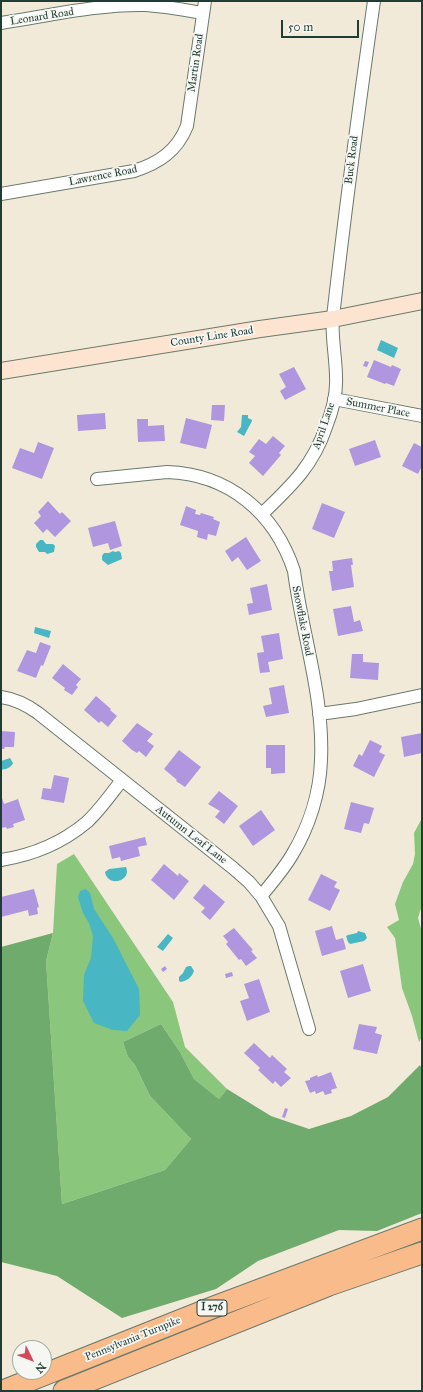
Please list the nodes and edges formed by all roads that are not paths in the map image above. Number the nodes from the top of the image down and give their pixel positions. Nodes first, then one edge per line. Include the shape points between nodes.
1 (205, 1) edge
2 (374, 1) edge
3 (203, 14) junction
4 (1, 23) edge
5 (187, 126) joint
6 (1, 194) edge
7 (422, 300) edge
8 (333, 319) junction
9 (1, 371) edge
10 (334, 399) junction
11 (422, 416) edge
12 (98, 478) dead end
13 (262, 514) junction
14 (422, 695) edge
15 (1, 697) edge
16 (319, 714) junction
17 (122, 780) junction
18 (1, 860) edge
19 (261, 896) junction
20 (310, 1029) dead end
21 (422, 1229) edge
22 (422, 1253) edge
23 (3, 1391) edge
24 (64, 1391) edge

1 - 3 street, Martin Road
2 - 8 street, Buck Road
3 - 4 street, Leonard Road via 156,6 104,7
3 - 5 street, Martin Road
5 - 6 street, Lawrence Road via 175,146 147,167
7 - 8 main road, County Line Road
8 - 9 main road, County Line Road
8 - 10 street, April Lane via 336,379
10 - 11 street, Summer Place
10 - 13 street, April Lane via 326,429 314,455 285,493
12 - 13 street, Snowflake Road via 167,472 202,477 238,494
13 - 16 street, Snowflake Road via 282,542 294,571
14 - 16 street
15 - 17 street, Autumn Leaf Lane via 29,707
16 - 19 street, Snowflake Road via 322,761 310,815 292,855
17 - 18 street via 87,821 65,838 36,852
17 - 19 street, Autumn Leaf Lane via 233,868
19 - 20 street, Autumn Leaf Lane via 282,935
21 - 23 highway, Pennsylvania Turnpike / I 276 via 214,1307
22 - 24 highway, Pennsylvania Turnpike / I 276 via 329,1285

